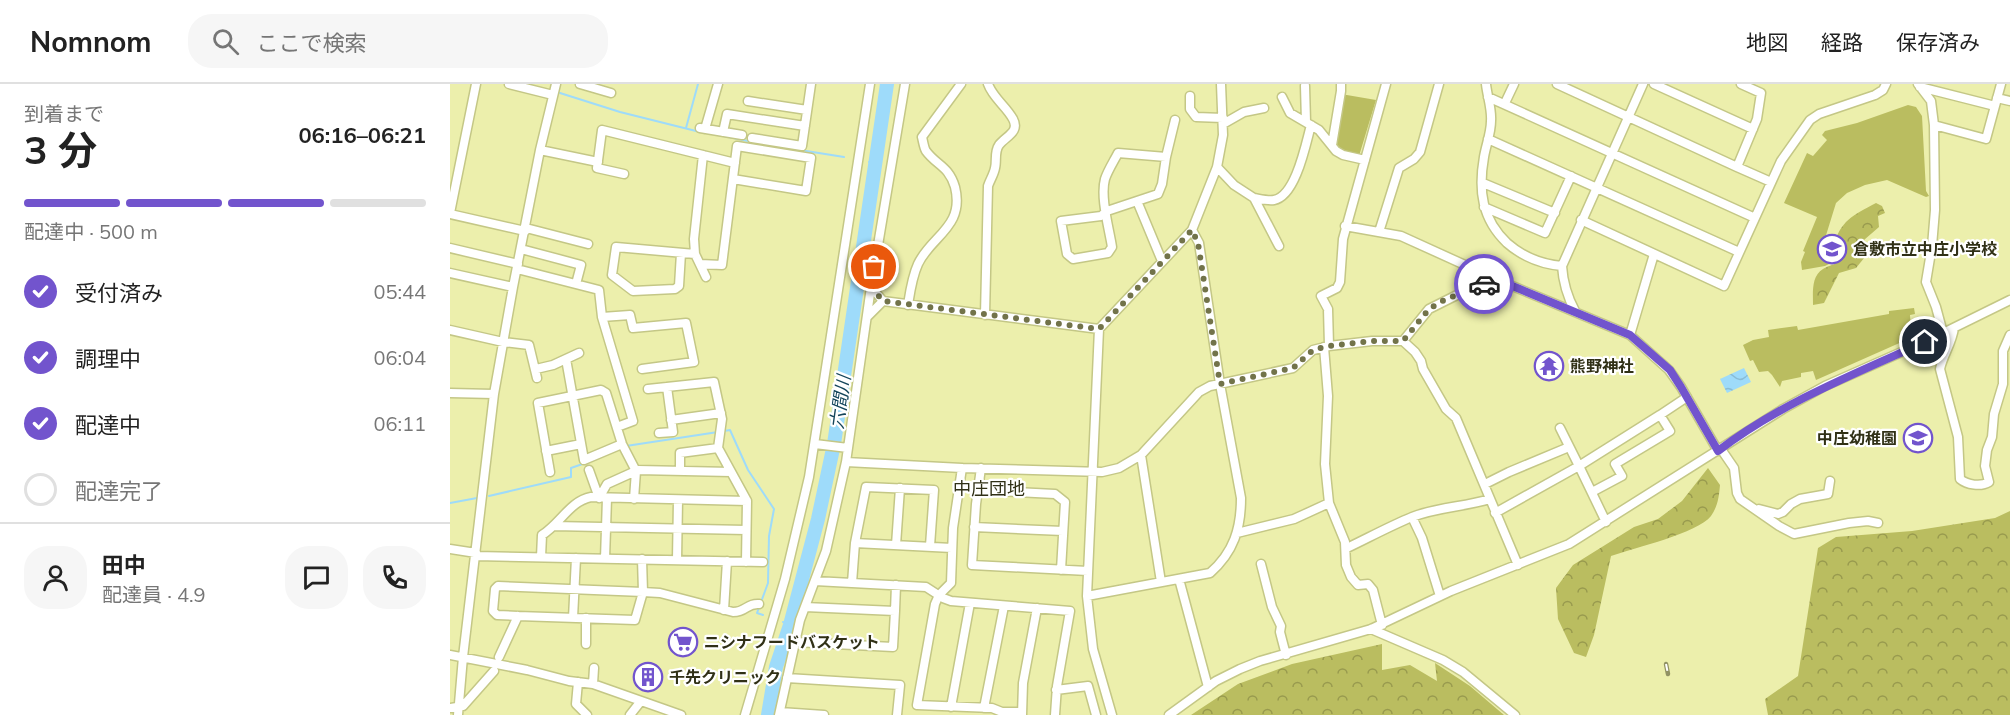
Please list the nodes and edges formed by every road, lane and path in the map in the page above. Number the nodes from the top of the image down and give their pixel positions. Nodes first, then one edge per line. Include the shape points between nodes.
1 (476, 84) edge
2 (509, 84) edge
3 (556, 84) edge
4 (580, 84) edge
5 (718, 84) edge
6 (811, 84) edge
7 (870, 84) edge
8 (905, 84) edge
9 (961, 84) edge
10 (988, 84) edge
11 (1221, 84) edge
12 (1341, 84) edge
13 (1386, 84) edge
14 (1438, 84) edge
15 (1486, 84) edge
16 (1514, 84) edge
17 (1557, 84) edge
18 (1643, 84) edge
19 (1653, 84) edge
20 (1742, 84) edge
21 (1886, 84) edge
22 (2001, 84) edge
23 (1919, 85) edge
24 (1305, 86) dead end
25 (1752, 86) edge
26 (611, 93) dead end
27 (553, 95) junction
28 (1190, 96) dead end
29 (1282, 97) dead end
30 (1488, 97) junction
31 (748, 101) dead end
32 (2010, 101) edge
33 (1996, 102) junction
34 (1505, 103) junction
35 (1264, 108) dead end
36 (807, 110) junction
37 (1628, 116) junction
38 (1175, 120) dead end
39 (1223, 121) junction
40 (1308, 123) junction
41 (1934, 125) junction
42 (805, 126) junction
43 (1753, 129) junction
44 (723, 132) junction
45 (742, 135) dead end
46 (752, 138) dead end
47 (1488, 139) junction
48 (1332, 145) junction
49 (540, 150) junction
50 (1612, 152) junction
51 (703, 155) junction
52 (1166, 157) junction
53 (1365, 160) junction
54 (598, 162) junction
55 (735, 163) junction
56 (1217, 167) junction
57 (1737, 167) junction
58 (624, 174) dead end
59 (1571, 176) junction
60 (733, 178) junction
61 (1771, 182) junction
62 (1483, 183) junction
63 (1596, 187) junction
64 (452, 189) edge
65 (1254, 198) junction
66 (1137, 201) junction
67 (1484, 207) junction
68 (1107, 211) junction
69 (1555, 213) junction
70 (450, 214) edge
71 (1755, 218) junction
72 (1581, 220) junction
73 (1345, 226) junction
74 (526, 229) junction
75 (1192, 230) junction
76 (1379, 232) junction
77 (588, 244) dead end
78 (1279, 246) dead end
79 (450, 248) edge
80 (521, 249) junction
81 (1739, 252) junction
82 (681, 253) junction
83 (695, 254) junction
84 (1654, 254) junction
85 (1162, 261) junction
86 (700, 264) junction
87 (518, 266) junction
88 (1562, 266) junction
89 (450, 273) edge
90 (706, 277) dead end
91 (1498, 280) junction
92 (576, 284) junction
93 (513, 287) junction
94 (871, 287) junction
95 (2010, 300) edge
96 (883, 301) junction
97 (908, 305) junction
98 (1575, 311) junction
99 (985, 315) junction
100 (602, 317) junction
101 (867, 317) junction
102 (1954, 328) junction
103 (1099, 329) junction
104 (450, 330) edge
105 (1943, 333) junction
106 (1630, 335) junction
107 (2010, 335) edge
108 (1403, 341) junction
109 (502, 342) junction
110 (1326, 346) junction
111 (579, 353) dead end
112 (566, 359) junction
113 (642, 369) dead end
114 (1220, 384) junction
115 (667, 387) junction
116 (648, 389) dead end
117 (450, 393) edge
118 (494, 394) junction
119 (572, 396) junction
120 (1687, 396) junction
121 (721, 413) junction
122 (1660, 415) junction
123 (671, 420) junction
124 (617, 427) junction
125 (1560, 428) dead end
126 (659, 433) dead end
127 (581, 444) junction
128 (815, 444) junction
129 (623, 446) junction
130 (1569, 447) junction
131 (718, 448) junction
132 (844, 448) junction
133 (1720, 450) junction
134 (546, 451) junction
135 (1141, 455) junction
136 (846, 462) junction
137 (1580, 466) junction
138 (962, 468) junction
139 (981, 468) junction
140 (589, 470) dead end
141 (636, 471) junction
142 (680, 471) junction
143 (550, 472) dead end
144 (731, 472) junction
145 (1093, 472) junction
146 (1830, 481) dead end
147 (1485, 484) junction
148 (900, 488) junction
149 (978, 490) junction
150 (1592, 492) junction
151 (603, 498) junction
152 (634, 499) junction
153 (1490, 499) junction
154 (678, 500) junction
155 (747, 501) junction
156 (1329, 503) junction
157 (1753, 507) junction
158 (1495, 513) junction
159 (1412, 517) junction
160 (1606, 522) junction
161 (1878, 523) dead end
162 (554, 526) junction
163 (606, 527) junction
164 (974, 527) junction
165 (678, 529) junction
166 (746, 530) junction
167 (1063, 531) junction
168 (1237, 533) junction
169 (855, 543) junction
170 (896, 545) junction
171 (930, 546) junction
172 (952, 548) junction
173 (1347, 548) junction
174 (450, 549) edge
175 (476, 554) junction
176 (542, 557) junction
177 (576, 558) junction
178 (605, 559) junction
179 (642, 559) junction
180 (677, 560) junction
181 (727, 561) junction
182 (746, 562) junction
183 (764, 562) dead end
184 (1261, 564) dead end
185 (1518, 565) junction
186 (1061, 570) junction
187 (1088, 571) junction
188 (1179, 579) junction
189 (815, 581) junction
190 (1161, 582) junction
191 (852, 583) junction
192 (896, 585) junction
193 (575, 589) junction
194 (643, 592) junction
195 (939, 595) junction
196 (1087, 596) junction
197 (1440, 596) junction
198 (970, 603) junction
199 (759, 604) dead end
200 (1004, 606) junction
201 (805, 607) junction
202 (1037, 609) junction
203 (724, 610) junction
204 (895, 611) junction
205 (518, 616) junction
206 (573, 618) junction
207 (586, 618) junction
208 (1382, 625) junction
209 (1371, 629) junction
210 (795, 642) junction
211 (586, 644) dead end
212 (450, 655) edge
213 (1286, 655) junction
214 (463, 657) junction
215 (499, 657) dead end
216 (594, 668) dead end
217 (494, 671) dead end
218 (787, 678) junction
219 (579, 682) junction
220 (593, 684) junction
221 (1208, 687) junction
222 (1056, 690) junction
223 (640, 700) junction
224 (951, 707) junction
225 (984, 708) junction
226 (456, 710) edge
227 (966, 711) edge
228 (1002, 713) edge
229 (1022, 713) edge
230 (779, 714) edge
231 (587, 715) edge
232 (630, 715) edge
233 (681, 715) edge
234 (745, 715) edge
235 (824, 715) edge
236 (897, 715) edge
237 (1055, 715) edge
238 (1096, 715) edge
239 (1112, 715) edge
240 (1169, 715) edge
241 (1515, 715) edge

1 - 64 street
2 - 27 street
3 - 27 street
4 - 26 street
5 - 44 street via 702,128
6 - 36 street
7 - 128 street
8 - 94 street
9 - 97 street via 922,138 926,151 948,170 956,204 947,228 918,264
10 - 99 street via 1015,125 1013,133 999,145 988,186
11 - 39 street
12 - 48 street
13 - 53 street
14 - 76 street via 1420,152 1398,168
15 - 30 street
16 - 34 street
17 - 37 street
18 - 37 street
19 - 43 street
20 - 25 street
21 - 61 street via 1875,95 1810,120
22 - 33 street
23 - 33 street
23 - 41 street via 1930,101
24 - 40 street
25 - 43 street via 1761,93
27 - 49 street
28 - 39 street via 1190,109 1196,117
29 - 40 street via 1290,113
30 - 34 street
30 - 47 street via 1492,119
31 - 36 street
32 - 33 street
33 - 41 street via 1986,139
34 - 50 street
35 - 39 street
36 - 42 street
37 - 50 street
37 - 57 street
38 - 52 street
39 - 56 street
40 - 48 street
40 - 65 street via 1299,166 1284,196 1273,200
41 - 105 street via 1935,210 1926,282
42 - 44 street via 727,114
42 - 46 street via 802,146
43 - 57 street
44 - 45 street
47 - 59 street
47 - 62 street
48 - 53 street via 1343,155
49 - 54 street
49 - 74 street
50 - 63 street
50 - 71 street
51 - 54 street via 602,130
51 - 55 street
51 - 83 street
52 - 66 street via 1158,194
52 - 68 street via 1118,153 1105,179
53 - 73 street
54 - 58 street via 597,168
55 - 60 street
55 - 60 street via 737,146 811,159 806,191
56 - 65 street
56 - 75 street
57 - 61 street
59 - 63 street
59 - 69 street
60 - 86 street via 722,266
61 - 71 street
62 - 67 street
62 - 69 street
63 - 72 street
63 - 81 street
64 - 70 street
65 - 78 street
66 - 68 street
66 - 85 street
67 - 69 street via 1545,233
67 - 88 street via 1491,225 1515,250 1531,260
68 - 68 street via 1112,247 1108,253 1073,259 1067,254 1061,221 1101,216
70 - 74 street
71 - 81 street
72 - 84 street
72 - 88 street
73 - 76 street
73 - 110 street via 1338,288 1321,296 1328,309
74 - 77 street
74 - 80 street
75 - 85 street
75 - 114 street via 1198,243
76 - 91 street via 1401,236
79 - 87 street
80 - 87 street
80 - 92 street via 581,265
81 - 84 street via 1724,286
82 - 82 street via 616,248 612,275 633,291 675,289 679,286
82 - 83 street
83 - 86 street
84 - 106 street
85 - 103 street
86 - 90 street
87 - 92 street
87 - 93 street
88 - 98 street
89 - 93 street
91 - 98 street
91 - 108 street via 1429,309
92 - 100 street via 599,290
93 - 109 street
94 - 96 street
94 - 101 street
95 - 102 street
96 - 97 street
96 - 101 street
97 - 99 street
98 - 106 street
99 - 103 street
100 - 113 street via 630,315 633,328 686,323 694,362
100 - 124 street via 633,422
101 - 132 street
102 - 105 street
102 - 107 street via 1940,369 1958,437 1960,479 1967,483 1989,482 1984,466 2003,384 2002,351
103 - 145 street
104 - 109 street
105 - 133 street via 1825,386
106 - 120 street via 1670,370
108 - 110 street
108 - 147 street via 1416,352 1446,409 1456,418
109 - 112 street via 529,345 536,374
109 - 118 street
110 - 114 street via 1313,350 1293,368
110 - 156 street via 1325,464
111 - 112 street
112 - 119 street
114 - 135 street via 1199,392
114 - 168 street via 1241,498
115 - 116 street
115 - 121 street via 714,382
115 - 123 street
117 - 118 street
118 - 175 street
119 - 124 street via 604,391
119 - 127 street
119 - 134 street via 538,403
120 - 122 street
120 - 133 street
121 - 123 street
121 - 131 street
122 - 137 street
122 - 150 street via 1670,431 1615,464 1622,476
123 - 126 street via 673,432
124 - 129 street
125 - 130 street
127 - 129 street via 584,460
127 - 134 street
128 - 132 street
128 - 234 street via 788,568
129 - 141 street
130 - 137 street
130 - 147 street
131 - 142 street via 680,453
131 - 144 street
132 - 136 street
133 - 157 street via 1734,468 1740,499
133 - 160 street
134 - 143 street
135 - 145 street via 1119,468
135 - 190 street
136 - 138 street
136 - 189 street via 831,533
137 - 150 street
137 - 158 street
138 - 139 street
138 - 172 street
139 - 145 street
139 - 149 street
140 - 151 street
141 - 142 street
141 - 151 street via 608,484
141 - 152 street
142 - 144 street
144 - 155 street
145 - 187 street
146 - 157 street via 1828,494 1800,499 1778,514
147 - 153 street
148 - 169 street via 866,487
148 - 170 street
148 - 171 street via 934,490
149 - 164 street
149 - 167 street via 1055,494 1065,502
150 - 160 street
151 - 152 street
151 - 162 street via 584,498
151 - 163 street
152 - 154 street
153 - 158 street
153 - 159 street
154 - 155 street
154 - 165 street
155 - 166 street
156 - 168 street via 1294,519
156 - 173 street
157 - 161 street via 1794,534 1858,522
158 - 185 street
159 - 173 street
159 - 197 street
160 - 185 street via 1569,544
162 - 163 street
162 - 176 street via 542,535
163 - 165 street
163 - 178 street
164 - 167 street
164 - 186 street via 972,565
165 - 166 street
165 - 180 street
166 - 182 street
167 - 186 street
168 - 188 street via 1222,563 1210,573
169 - 170 street
169 - 191 street
170 - 171 street
171 - 172 street
172 - 195 street via 951,583
173 - 208 street via 1351,577 1358,585 1368,584 1373,590
174 - 175 street
175 - 176 street
175 - 214 street
176 - 177 street
177 - 178 street
177 - 193 street
178 - 179 street
179 - 180 street
179 - 194 street
180 - 181 street
181 - 182 street
181 - 203 street
182 - 183 street
184 - 213 street
185 - 197 street
186 - 187 street
187 - 196 street
188 - 190 street
188 - 221 street
189 - 191 street
189 - 201 street
190 - 196 street
191 - 192 street
192 - 195 street via 926,587
192 - 204 street
193 - 194 street
193 - 205 street via 498,586 493,611 497,615
193 - 206 street
194 - 203 street
194 - 207 street via 635,620
195 - 198 street
195 - 224 street via 917,705
196 - 239 street via 1093,649
197 - 208 street
198 - 200 street
198 - 224 street
199 - 203 street via 741,612
200 - 202 street
200 - 225 street
201 - 204 street
201 - 210 street
202 - 222 street via 1070,611
202 - 229 street via 1023,683
204 - 210 street via 893,647
205 - 206 street
205 - 215 street
206 - 207 street
207 - 211 street
208 - 209 street
209 - 213 street
209 - 241 street via 1443,660
210 - 218 street
212 - 214 street
213 - 221 street via 1240,669
214 - 219 street
214 - 226 street
216 - 220 street
217 - 226 street
218 - 230 street
218 - 236 street via 900,685
219 - 220 street
219 - 231 street via 576,704
220 - 223 street
221 - 240 street
222 - 237 street
222 - 238 street via 1088,686
223 - 232 street
223 - 233 street
224 - 227 street
225 - 227 street
225 - 228 street
228 - 229 street
230 - 235 street

